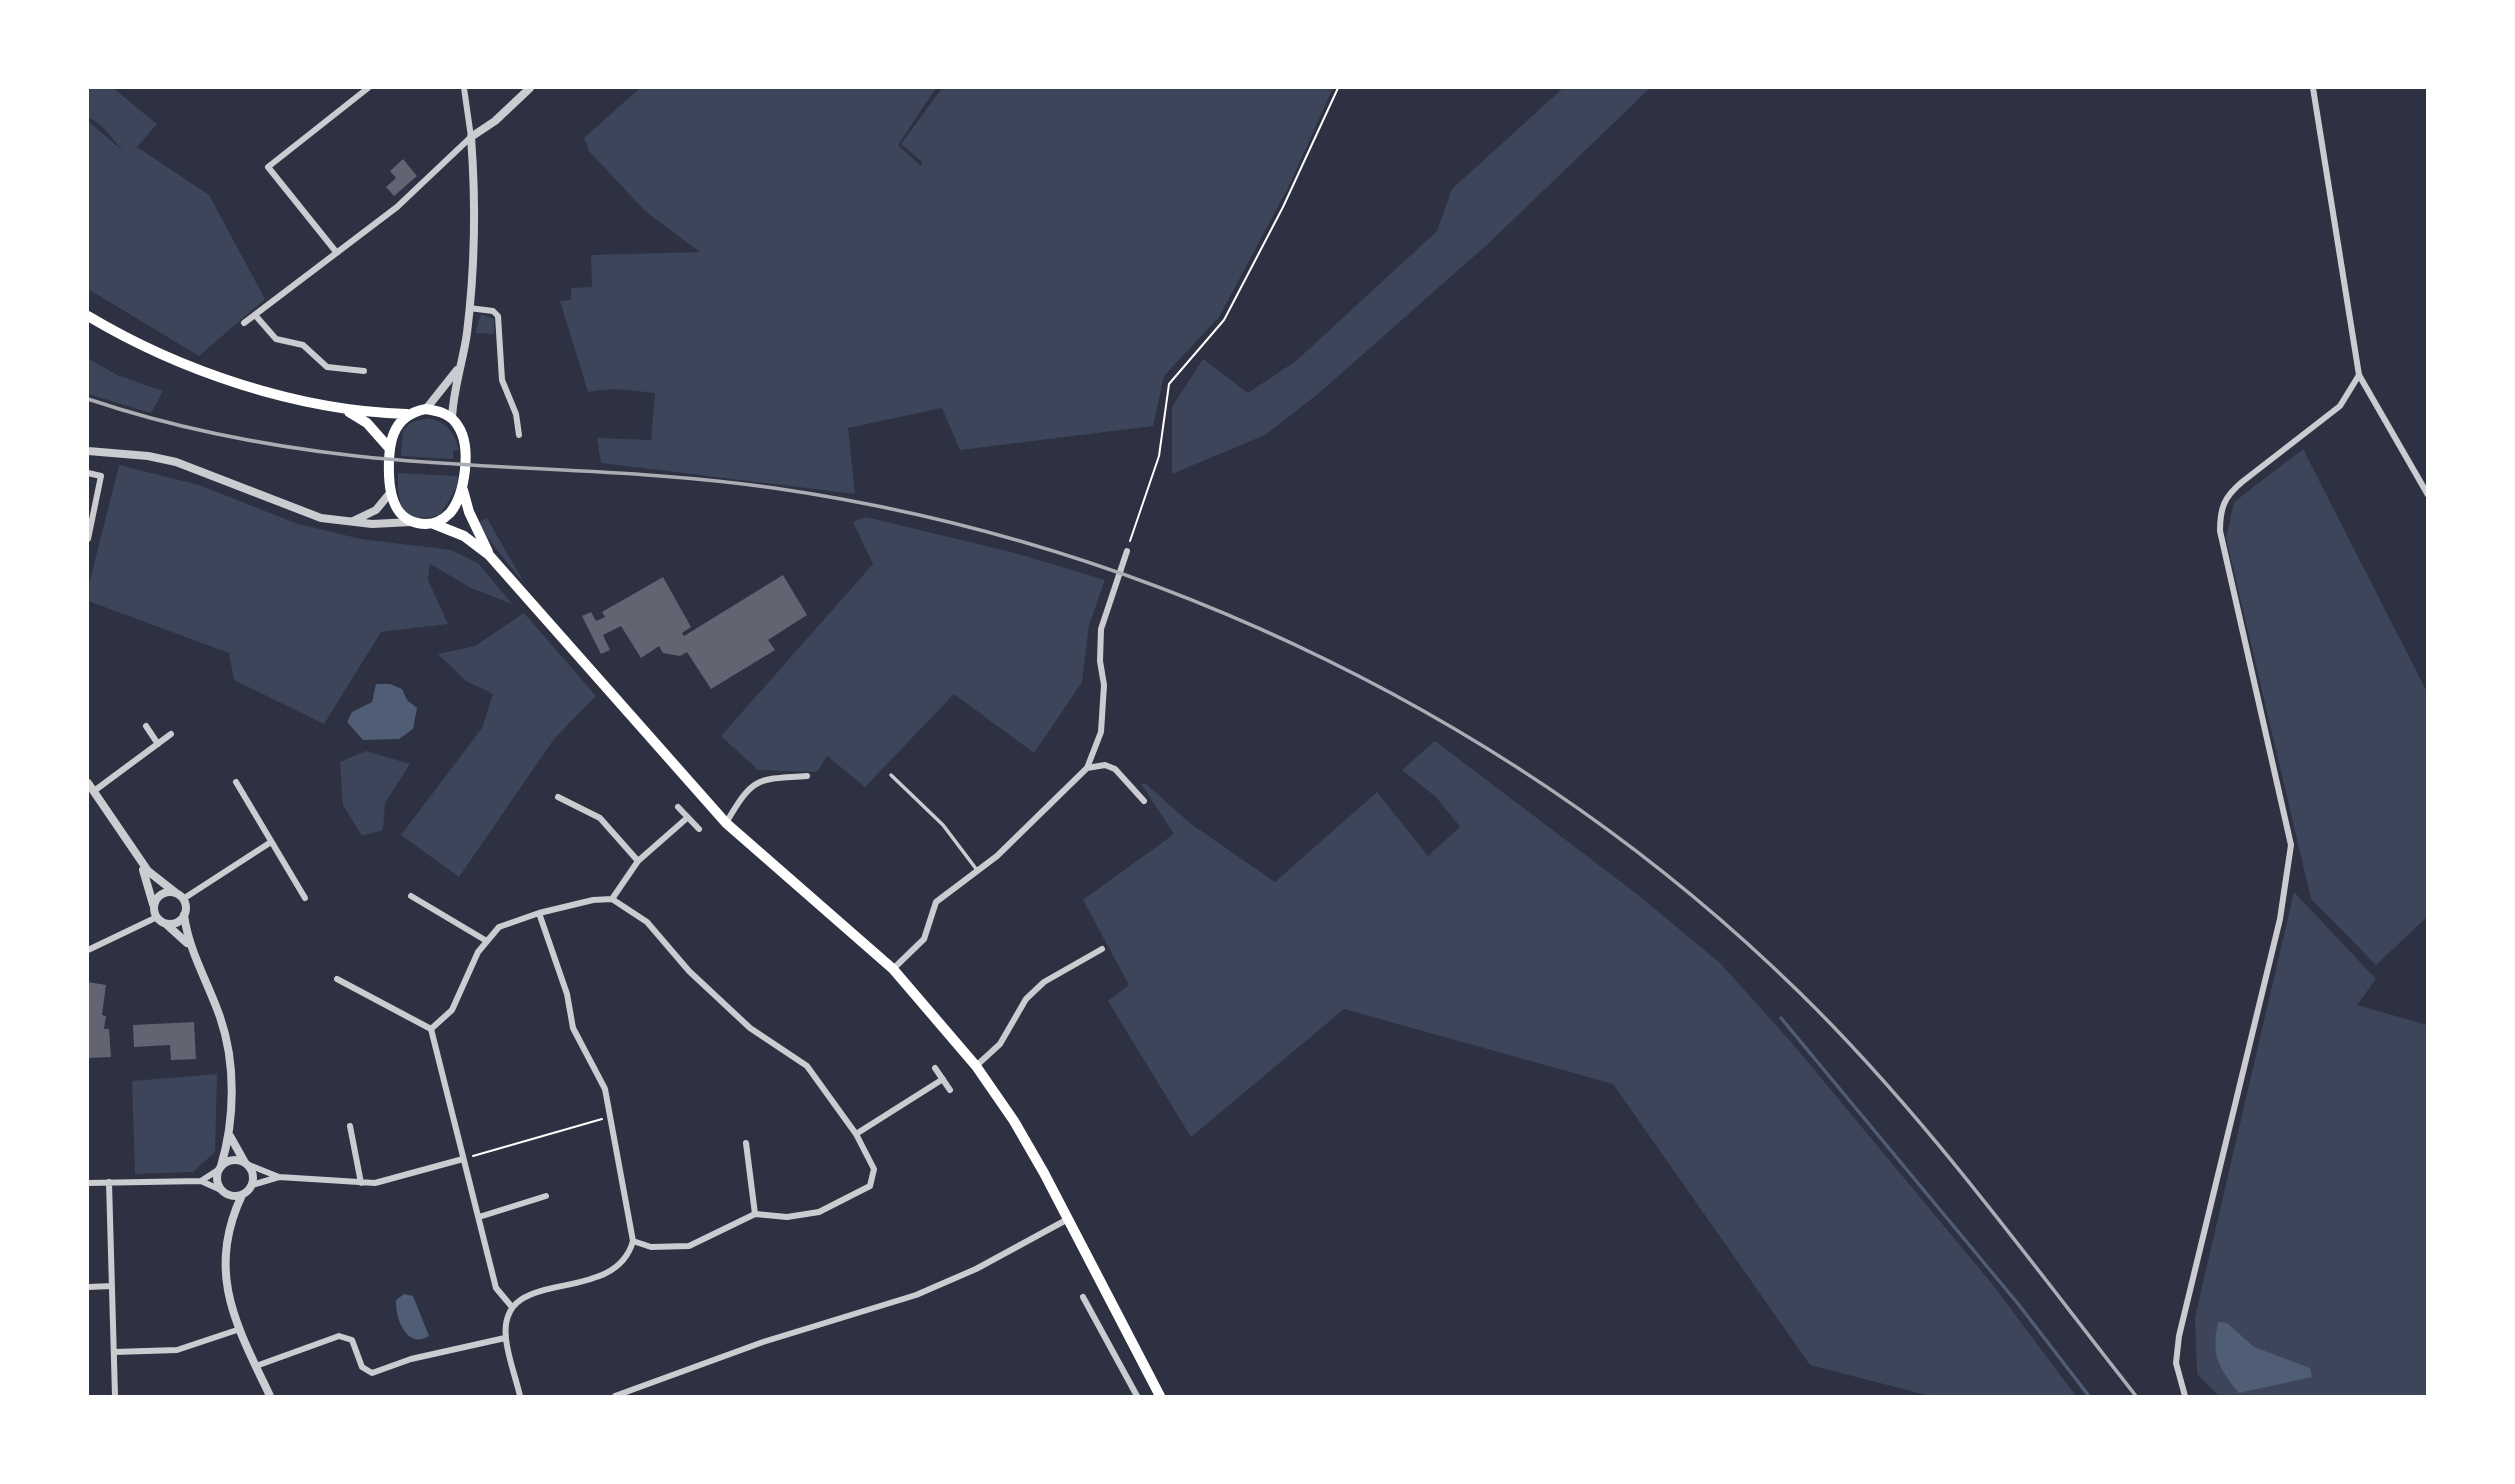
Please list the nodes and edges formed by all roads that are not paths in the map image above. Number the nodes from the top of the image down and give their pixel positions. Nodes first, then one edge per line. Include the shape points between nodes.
1 (368, 88) edge
2 (464, 88) edge
3 (530, 88) edge
4 (2314, 88) edge
5 (471, 137) junction
6 (337, 253) junction
7 (469, 308) junction
8 (256, 315) junction
9 (88, 316) edge
10 (244, 323) dead end
11 (458, 368) junction
12 (364, 371) dead end
13 (2359, 376) junction
14 (344, 409) junction
15 (426, 409) junction
16 (407, 415) junction
17 (452, 419) junction
18 (519, 435) dead end
19 (390, 449) junction
20 (88, 451) edge
21 (88, 474) edge
22 (463, 490) junction
23 (390, 493) junction
24 (2427, 495) edge
25 (412, 522) junction
26 (350, 523) junction
27 (434, 524) junction
28 (88, 539) edge
29 (1127, 551) road end
30 (489, 555) junction
31 (146, 726) dead end
32 (171, 734) dead end
33 (158, 744) junction
34 (1087, 768) junction
35 (891, 775) dead end
36 (807, 776) dead end
37 (236, 782) dead end
38 (88, 783) edge
39 (94, 791) junction
40 (558, 797) dead end
41 (1144, 801) dead end
42 (678, 807) dead end
43 (687, 818) junction
44 (726, 823) junction
45 (699, 829) dead end
46 (271, 842) junction
47 (133, 852) junction
48 (638, 860) junction
49 (977, 870) junction
50 (176, 893) junction
51 (411, 896) dead end
52 (305, 898) dead end
53 (183, 899) junction
54 (611, 899) junction
55 (154, 908) junction
56 (540, 913) junction
57 (184, 915) junction
58 (157, 918) junction
59 (166, 923) junction
60 (485, 940) junction
61 (191, 948) junction
62 (1102, 949) dead end
63 (88, 950) edge
64 (893, 969) junction
65 (337, 979) dead end
66 (431, 1029) junction
67 (975, 1066) junction
68 (935, 1068) dead end
69 (943, 1079) junction
70 (950, 1090) dead end
71 (350, 1126) dead end
72 (856, 1134) junction
73 (230, 1136) junction
74 (746, 1143) dead end
75 (463, 1159) junction
76 (246, 1164) junction
77 (220, 1168) junction
78 (279, 1177) junction
79 (201, 1181) junction
80 (109, 1182) junction
81 (88, 1183) edge
82 (361, 1183) junction
83 (252, 1185) junction
84 (223, 1191) junction
85 (242, 1195) junction
86 (546, 1196) dead end
87 (755, 1214) junction
88 (232, 1217) junction
89 (479, 1217) junction
90 (1069, 1219) junction
91 (633, 1241) junction
92 (112, 1286) junction
93 (88, 1287) edge
94 (1083, 1297) dead end
95 (512, 1307) junction
96 (237, 1330) junction
97 (505, 1338) junction
98 (114, 1352) junction
99 (256, 1366) junction
100 (115, 1396) edge
101 (270, 1396) edge
102 (520, 1396) edge
103 (615, 1396) edge
104 (1137, 1396) edge
105 (1160, 1396) edge
106 (2185, 1396) edge

1 - 6 street via 268,167
2 - 5 street
3 - 5 street
4 - 13 street
5 - 6 street via 397,207
5 - 7 street via 475,201
6 - 8 street
7 - 11 street
7 - 18 street via 498,316 502,380
8 - 10 street
8 - 12 street via 276,339 303,345 327,367
9 - 14 highway via 137,345 235,383
11 - 15 street
11 - 17 street
13 - 24 street
13 - 106 street via 2340,406 2242,482 2222,505 2220,531 2291,845 2280,919 2179,1336 2176,1363
14 - 16 highway
14 - 19 highway via 367,423
15 - 16 highway
15 - 17 highway
16 - 19 highway via 395,430
17 - 22 highway via 461,432 464,449
19 - 23 highway
20 - 26 street via 176,462 313,515
21 - 28 street via 101,476
22 - 27 highway via 447,516
22 - 30 highway
23 - 25 highway via 400,513
23 - 26 street via 376,510
25 - 26 street
25 - 27 highway
27 - 30 highway via 464,536
29 - 34 street via 1101,629 1101,732
30 - 44 highway
31 - 33 street
32 - 33 street
33 - 39 street
34 - 41 street via 1105,765 1115,769
34 - 49 street
35 - 49 lane via 943,825
36 - 44 street via 764,779 746,789
37 - 46 street
38 - 39 street
39 - 47 street
40 - 48 street via 600,818
42 - 43 street
43 - 45 street
43 - 48 street
44 - 64 highway
46 - 52 street
46 - 53 street
47 - 50 street via 148,872
47 - 55 street
48 - 54 street
49 - 64 street via 936,902 924,940
50 - 53 street
50 - 55 street via 161,895
51 - 60 street
53 - 57 street
54 - 56 street
54 - 72 street via 647,922 688,971 750,1028 807,1066
55 - 58 street
56 - 60 street via 499,927
56 - 91 street via 567,994 573,1028 605,1089
57 - 59 street via 177,922
57 - 61 street
58 - 59 street
58 - 63 street
59 - 61 street
60 - 66 street via 452,1010
61 - 73 street via 226,1037
62 - 67 street via 1044,982 1026,999 1000,1044
64 - 67 highway
65 - 66 street
66 - 75 street
67 - 90 highway via 1014,1121
68 - 69 street
69 - 70 street
69 - 72 street
71 - 82 street
72 - 87 street via 874,1169 870,1186 819,1212 787,1217
73 - 76 street
73 - 77 street
74 - 87 street
75 - 82 street
75 - 89 street
76 - 77 street via 232,1160
76 - 78 street
76 - 83 street via 254,1177
77 - 79 street
77 - 84 street via 217,1180
78 - 82 street
78 - 83 street
79 - 80 street
79 - 84 street
80 - 81 street
80 - 92 street
83 - 85 street
84 - 85 street
84 - 88 street
85 - 88 street
86 - 89 street
87 - 91 street via 689,1246 651,1247
88 - 96 street via 225,1276
89 - 95 street via 496,1287
90 - 103 street via 916,1295 763,1342
90 - 105 highway
91 - 95 street via 616,1271 527,1295
92 - 93 street
92 - 98 street
94 - 104 street
95 - 97 street
96 - 98 street via 177,1350
96 - 99 street
97 - 99 street via 411,1359 372,1373 362,1367 352,1340 339,1336
97 - 102 street
98 - 100 street
99 - 101 street

